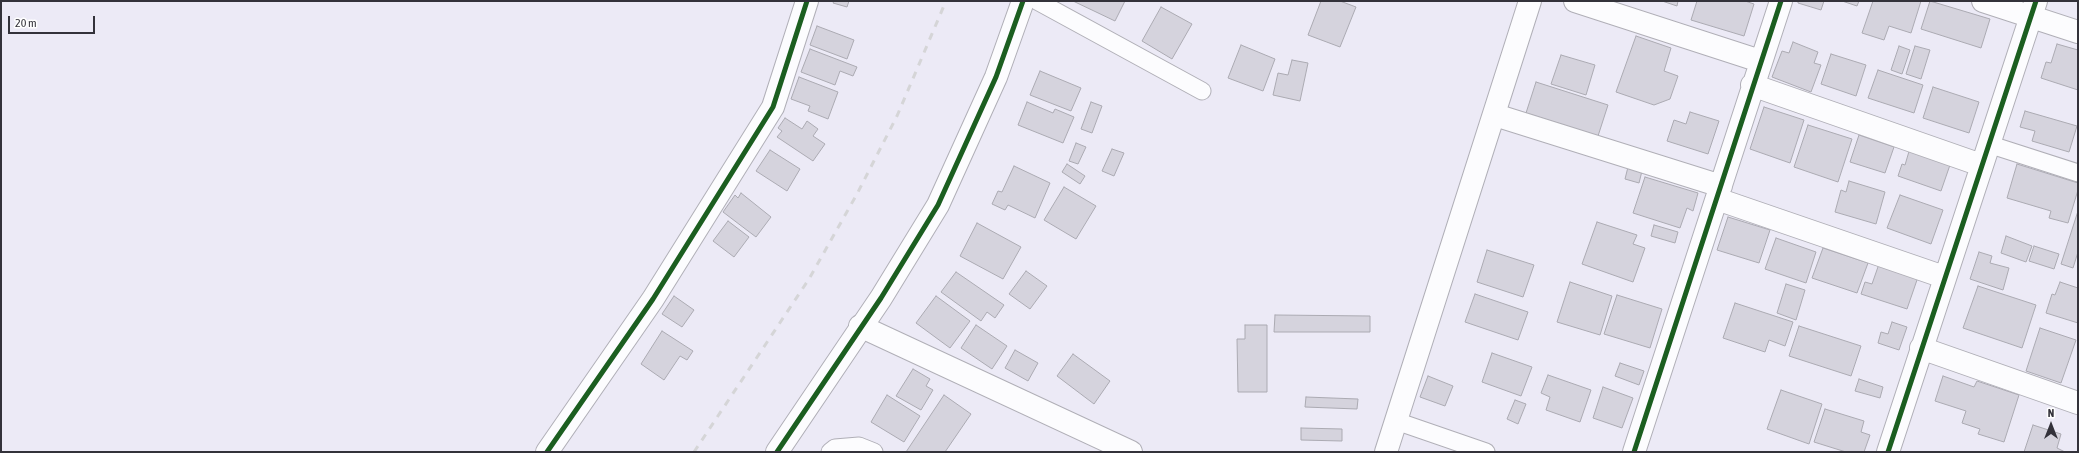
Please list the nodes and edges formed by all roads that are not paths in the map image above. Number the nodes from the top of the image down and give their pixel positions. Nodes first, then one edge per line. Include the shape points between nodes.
1 (807, 1) edge
2 (1023, 1) edge
3 (1036, 1) edge
4 (1530, 1) edge
5 (1575, 1) edge
6 (1781, 1) edge
7 (1983, 1) edge
8 (2034, 9) edge
9 (2078, 32) edge
10 (1760, 61) junction
11 (1752, 85) junction
12 (1202, 91) dead end
13 (1495, 115) junction
14 (1988, 144) junction
15 (1981, 165) junction
16 (2078, 173) edge
17 (1719, 193) junction
18 (1944, 278) junction
19 (860, 326) junction
20 (1921, 348) junction
21 (2078, 403) edge
22 (1396, 421) junction
23 (547, 452) edge
24 (777, 452) edge
25 (830, 452) edge
26 (874, 452) edge
27 (1131, 452) edge
28 (1386, 452) edge
29 (1486, 452) edge
30 (1634, 452) edge
31 (1888, 452) edge

1 - 23 street via 773,106 653,299
2 - 19 street via 996,77 938,205 881,298
3 - 12 lane
4 - 13 street
5 - 10 street
6 - 10 street
7 - 8 street
8 - 9 street
8 - 14 street
10 - 11 street
11 - 15 street
11 - 17 street
13 - 17 street
13 - 22 street
14 - 15 street
14 - 16 lane
15 - 18 street
17 - 18 street
17 - 30 street
18 - 20 street
19 - 24 street
19 - 27 street
20 - 21 street
20 - 31 street
22 - 28 street
22 - 29 lane
25 - 26 lane via 835,448 859,446

